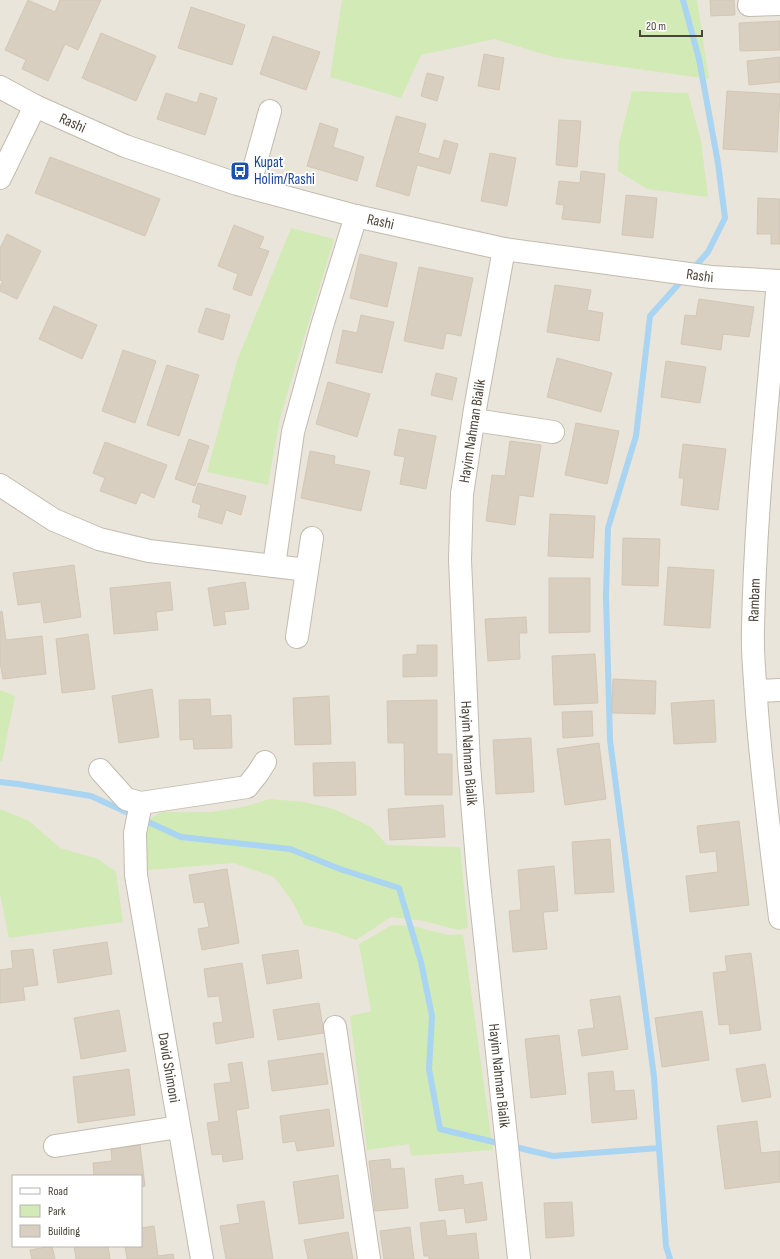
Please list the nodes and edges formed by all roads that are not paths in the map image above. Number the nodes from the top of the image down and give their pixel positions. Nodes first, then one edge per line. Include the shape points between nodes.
1 (780, 4) edge
2 (749, 5) dead end
3 (0, 87) edge
4 (35, 106) junction
5 (270, 111) dead end
6 (0, 178) edge
7 (249, 187) junction
8 (356, 216) junction
9 (504, 249) junction
10 (779, 281) edge
11 (474, 420) junction
12 (553, 432) dead end
13 (0, 485) edge
14 (312, 538) dead end
15 (274, 566) junction
16 (308, 570) junction
17 (297, 637) dead end
18 (780, 690) edge
19 (756, 691) junction
20 (265, 762) dead end
21 (100, 770) dead end
22 (141, 802) junction
23 (774, 825) edge
24 (780, 918) edge
25 (335, 1027) dead end
26 (179, 1127) junction
27 (55, 1146) dead end
28 (202, 1259) edge
29 (369, 1259) edge
30 (519, 1259) edge

1 - 2 street
3 - 4 street, Rashi
4 - 6 street
4 - 7 street, Rashi via 125,146
5 - 7 street
7 - 8 street, Rashi
8 - 9 street, Rashi
8 - 15 street via 293,432
9 - 10 street, Rashi via 711,277
9 - 11 street, Hayim Nahman Bialik
10 - 19 street, Rambam via 756,550 753,632
11 - 12 street
11 - 30 street, Hayim Nahman Bialik via 462,494 460,560 469,765
13 - 15 street via 54,520 99,540 149,551
14 - 16 street
15 - 16 street
16 - 17 street
18 - 19 street
19 - 23 street, Rambam via 764,794
20 - 22 street via 247,787
21 - 22 street via 126,799
22 - 26 street, David Shimoni via 135,832 136,875
23 - 24 street, Rambam
25 - 29 street
26 - 27 street
26 - 28 street, David Shimoni

